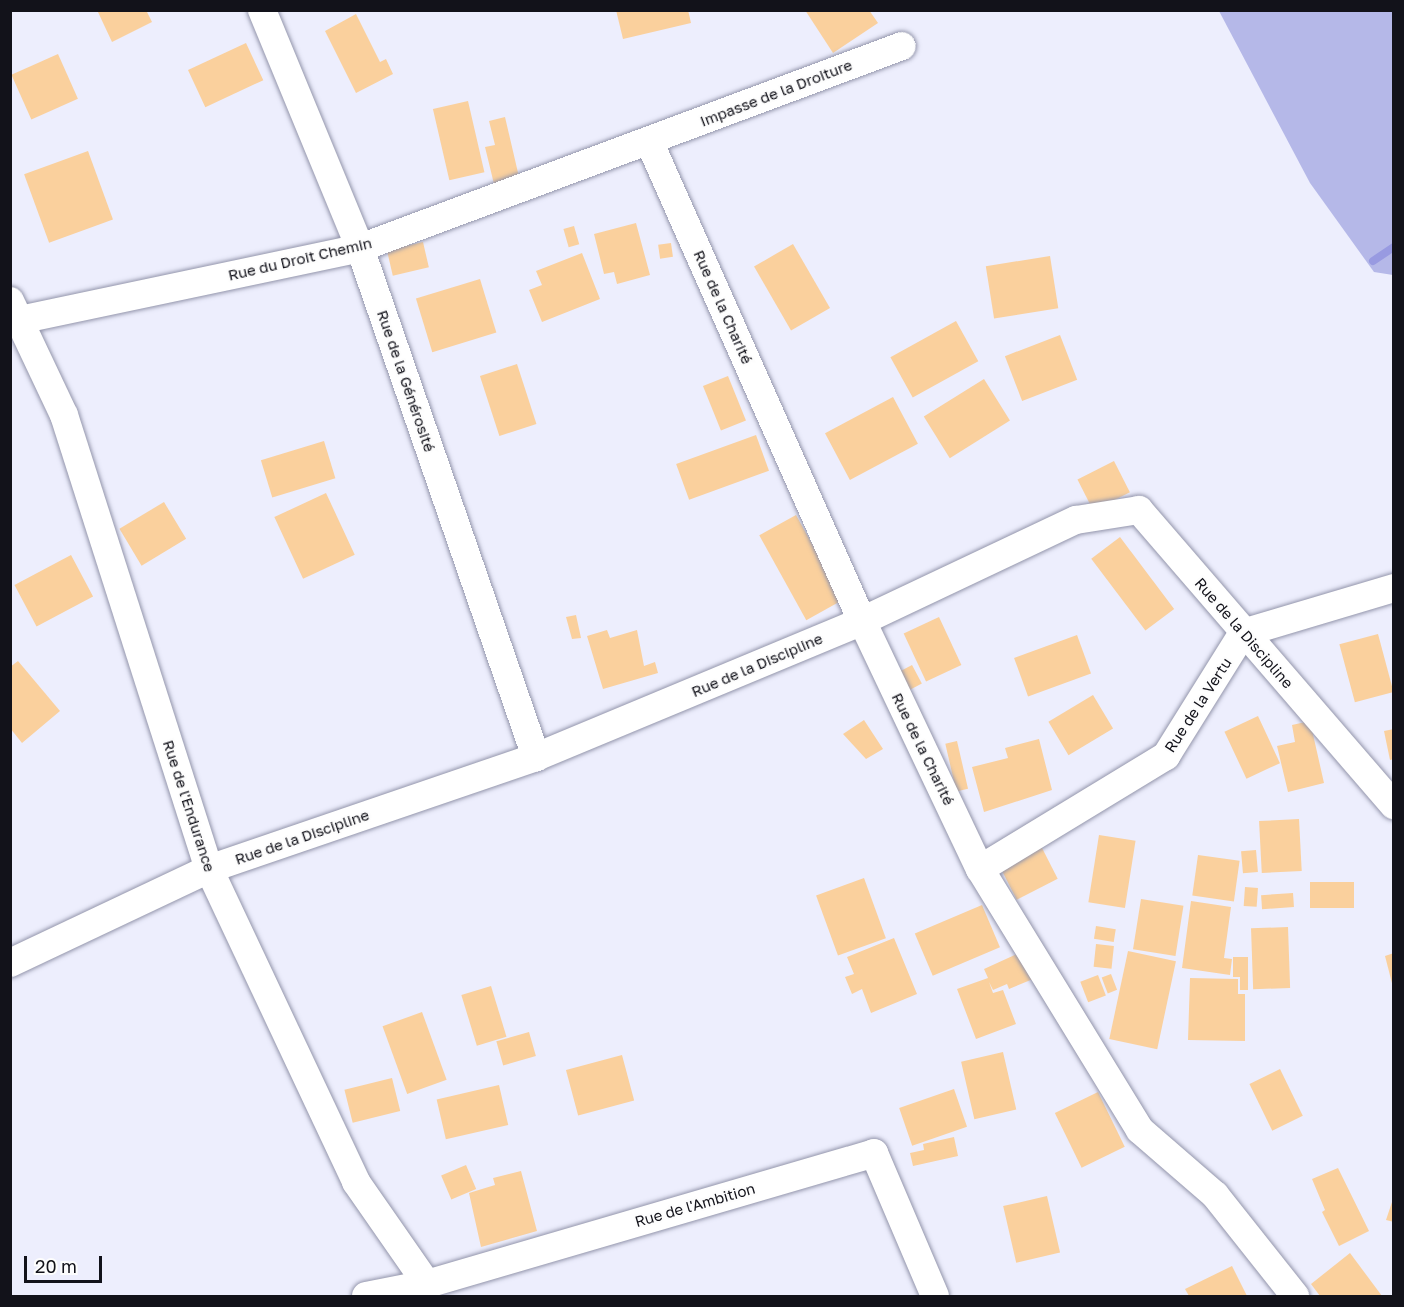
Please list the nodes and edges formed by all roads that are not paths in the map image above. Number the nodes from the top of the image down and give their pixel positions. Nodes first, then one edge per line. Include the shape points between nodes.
1 (262, 10) edge
2 (902, 46) dead end
3 (649, 141) junction
4 (360, 248) junction
5 (13, 314) edge
6 (1394, 588) edge
7 (862, 621) junction
8 (1243, 633) junction
9 (536, 757) junction
10 (1394, 805) edge
11 (209, 869) junction
12 (980, 869) junction
13 (10, 963) edge
14 (427, 1284) junction
15 (366, 1296) edge
16 (935, 1296) edge
17 (1295, 1296) edge

1 - 4 street, Rue de la Générosité
2 - 3 street, Impasse de la Droiture
3 - 4 street, Rue du Droit Chemin
3 - 7 street, Rue de la Charité
4 - 5 street, Rue du Droit Chemin
4 - 9 street, Rue de la Générosité
5 - 11 street, Rue de l'Endurance via 64,415
6 - 8 street
7 - 8 street, Rue de la Discipline via 1076,520 1138,510
7 - 9 street, Rue de la Discipline
7 - 12 street, Rue de la Charité
8 - 10 street, Rue de la Discipline
8 - 12 street, Rue de la Vertu via 1166,756
9 - 11 street, Rue de la Discipline
11 - 13 street, Rue de la Discipline
11 - 14 street, Rue de l'Endurance via 356,1182
12 - 17 street, Rue de la Charité via 1140,1130 1215,1195
14 - 15 street, Rue de l'Ambition
14 - 16 street, Rue de l'Ambition via 874,1153

